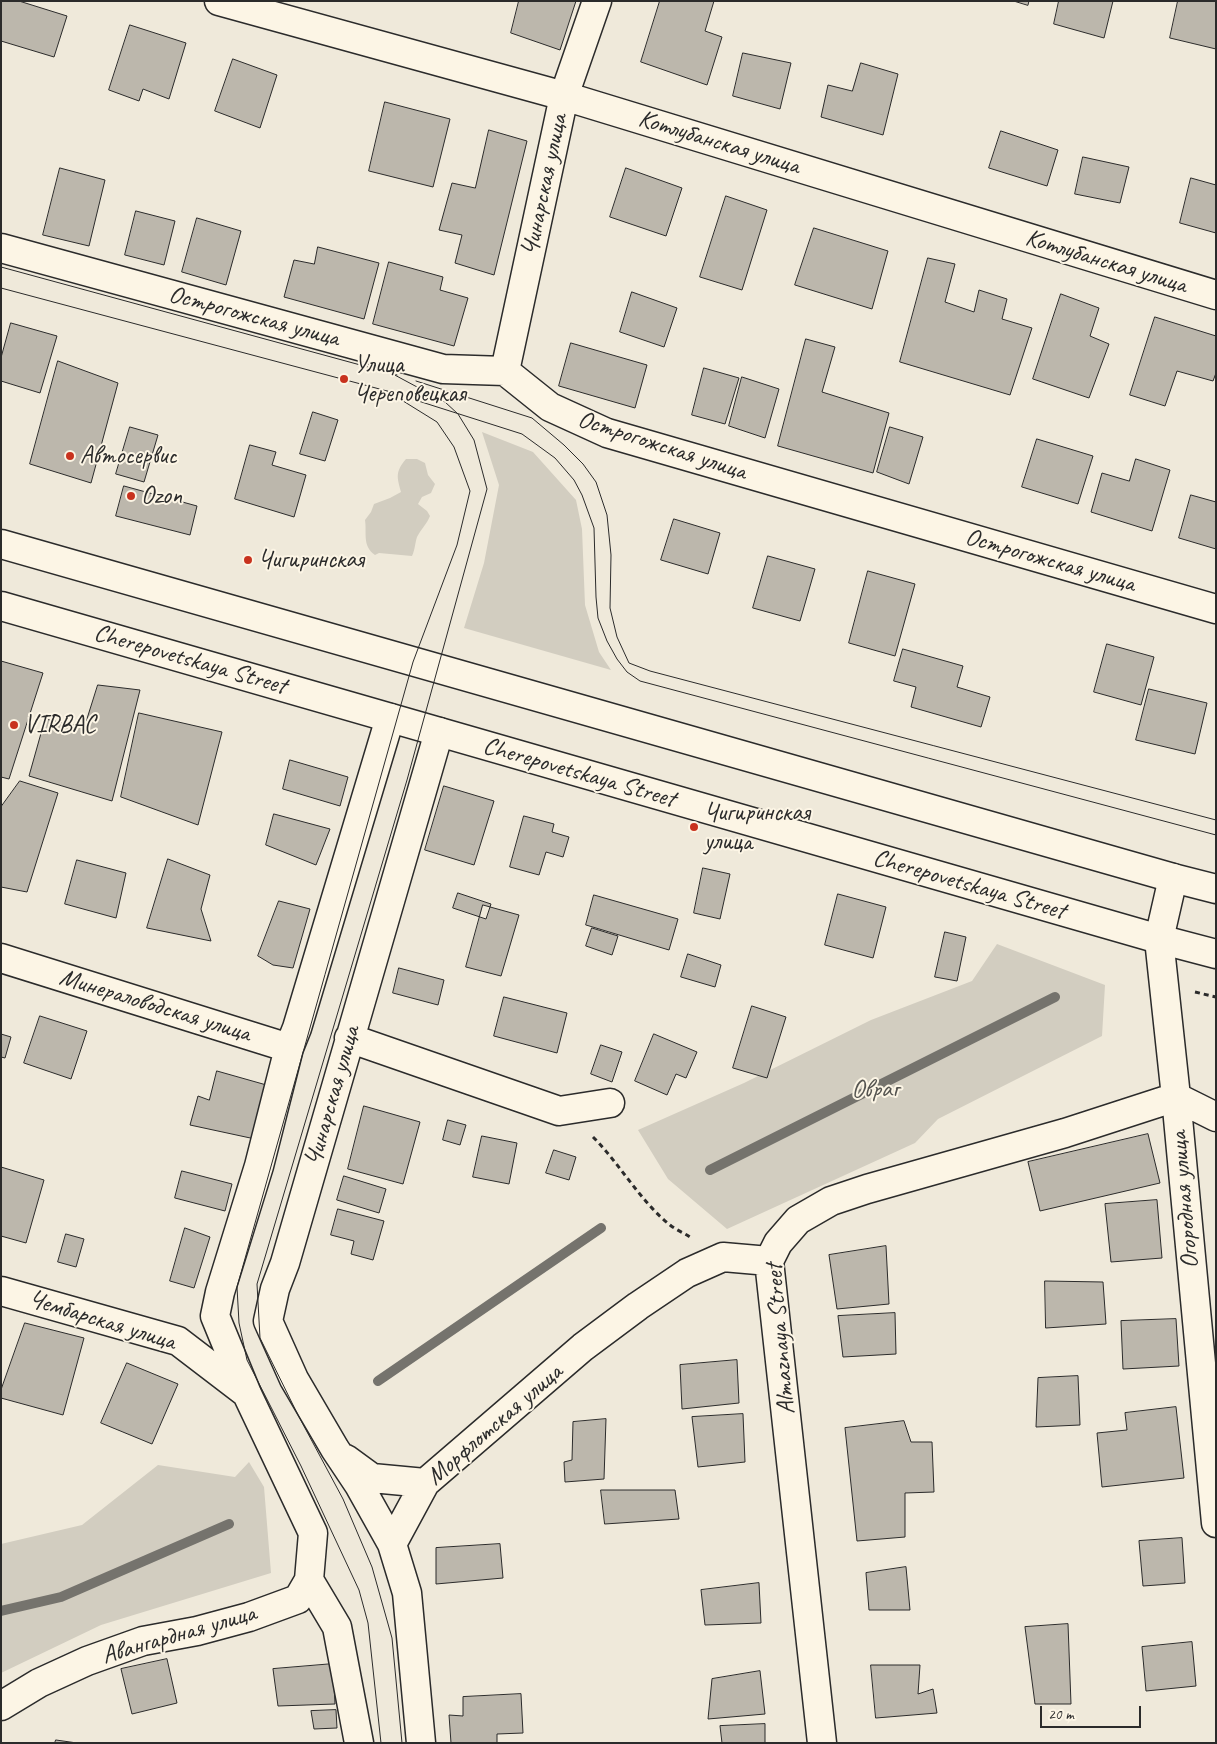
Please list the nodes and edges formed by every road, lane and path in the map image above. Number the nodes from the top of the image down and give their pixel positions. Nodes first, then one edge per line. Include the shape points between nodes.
1 (219, 1) edge
2 (597, 1) edge
3 (564, 96) junction
4 (1, 248) edge
5 (1216, 295) edge
6 (505, 371) junction
7 (1, 544) edge
8 (1, 606) edge
9 (1216, 609) edge
10 (390, 718) junction
11 (439, 732) junction
12 (1173, 878) junction
13 (1216, 889) edge
14 (1159, 940) junction
15 (1216, 954) edge
16 (1, 958) edge
17 (293, 1038) junction
18 (349, 1038) junction
19 (1176, 1097) junction
20 (610, 1103) dead end
21 (560, 1111) junction
22 (1216, 1117) edge
23 (723, 1257) junction
24 (769, 1261) junction
25 (1, 1290) edge
26 (247, 1394) junction
27 (336, 1451) junction
28 (425, 1483) junction
29 (1216, 1523) edge
30 (313, 1533) joint
31 (392, 1544) junction
32 (308, 1580) junction
33 (1, 1706) edge
34 (359, 1743) edge
35 (421, 1743) edge
36 (822, 1743) edge

1 - 3 main road, Котлубанская улица
2 - 3 main road, Чинарская улица
3 - 5 main road, Котлубанская улица
3 - 6 main road, Чинарская улица
4 - 6 main road, Острогожская улица via 443,369
6 - 9 main road, Острогожская улица via 550,408 607,434
7 - 12 main road
8 - 10 main road, Cherepovetskaya Street
10 - 11 main road, Cherepovetskaya Street
10 - 17 main road, Чинарская улица
11 - 14 main road, Cherepovetskaya Street
11 - 18 main road, Чинарская улица
12 - 13 main road
12 - 14 main road, Огородная улица
14 - 15 main road, Cherepovetskaya Street
14 - 19 main road, Огородная улица
16 - 17 main road, Минераловодская улица
17 - 26 main road, Чинарская улица via 215,1316
18 - 21 main road
18 - 27 main road, Чинарская улица via 268,1321 294,1379
19 - 22 main road
19 - 24 main road, Almaznaya Street via 831,1201 798,1220 778,1243
19 - 29 main road, Огородная улица
20 - 21 main road
21 - 23 path via 575,1118 611,1155 637,1191 670,1225
23 - 24 main road, Морфлотская улица
23 - 28 main road, Морфлотская улица via 687,1273 583,1347
24 - 36 main road, Almaznaya Street
25 - 26 main road, Чембарская улица via 178,1341
26 - 30 main road, Чинарская улица
27 - 28 main road via 372,1478
27 - 31 main road, Чинарская улица
28 - 31 main road, Морфлотская улица
30 - 32 main road, Авангардная улица
31 - 35 main road via 407,1593
32 - 33 main road, Авангардная улица via 298,1599 248,1617 143,1641 87,1661 39,1683
32 - 34 main road via 337,1627

